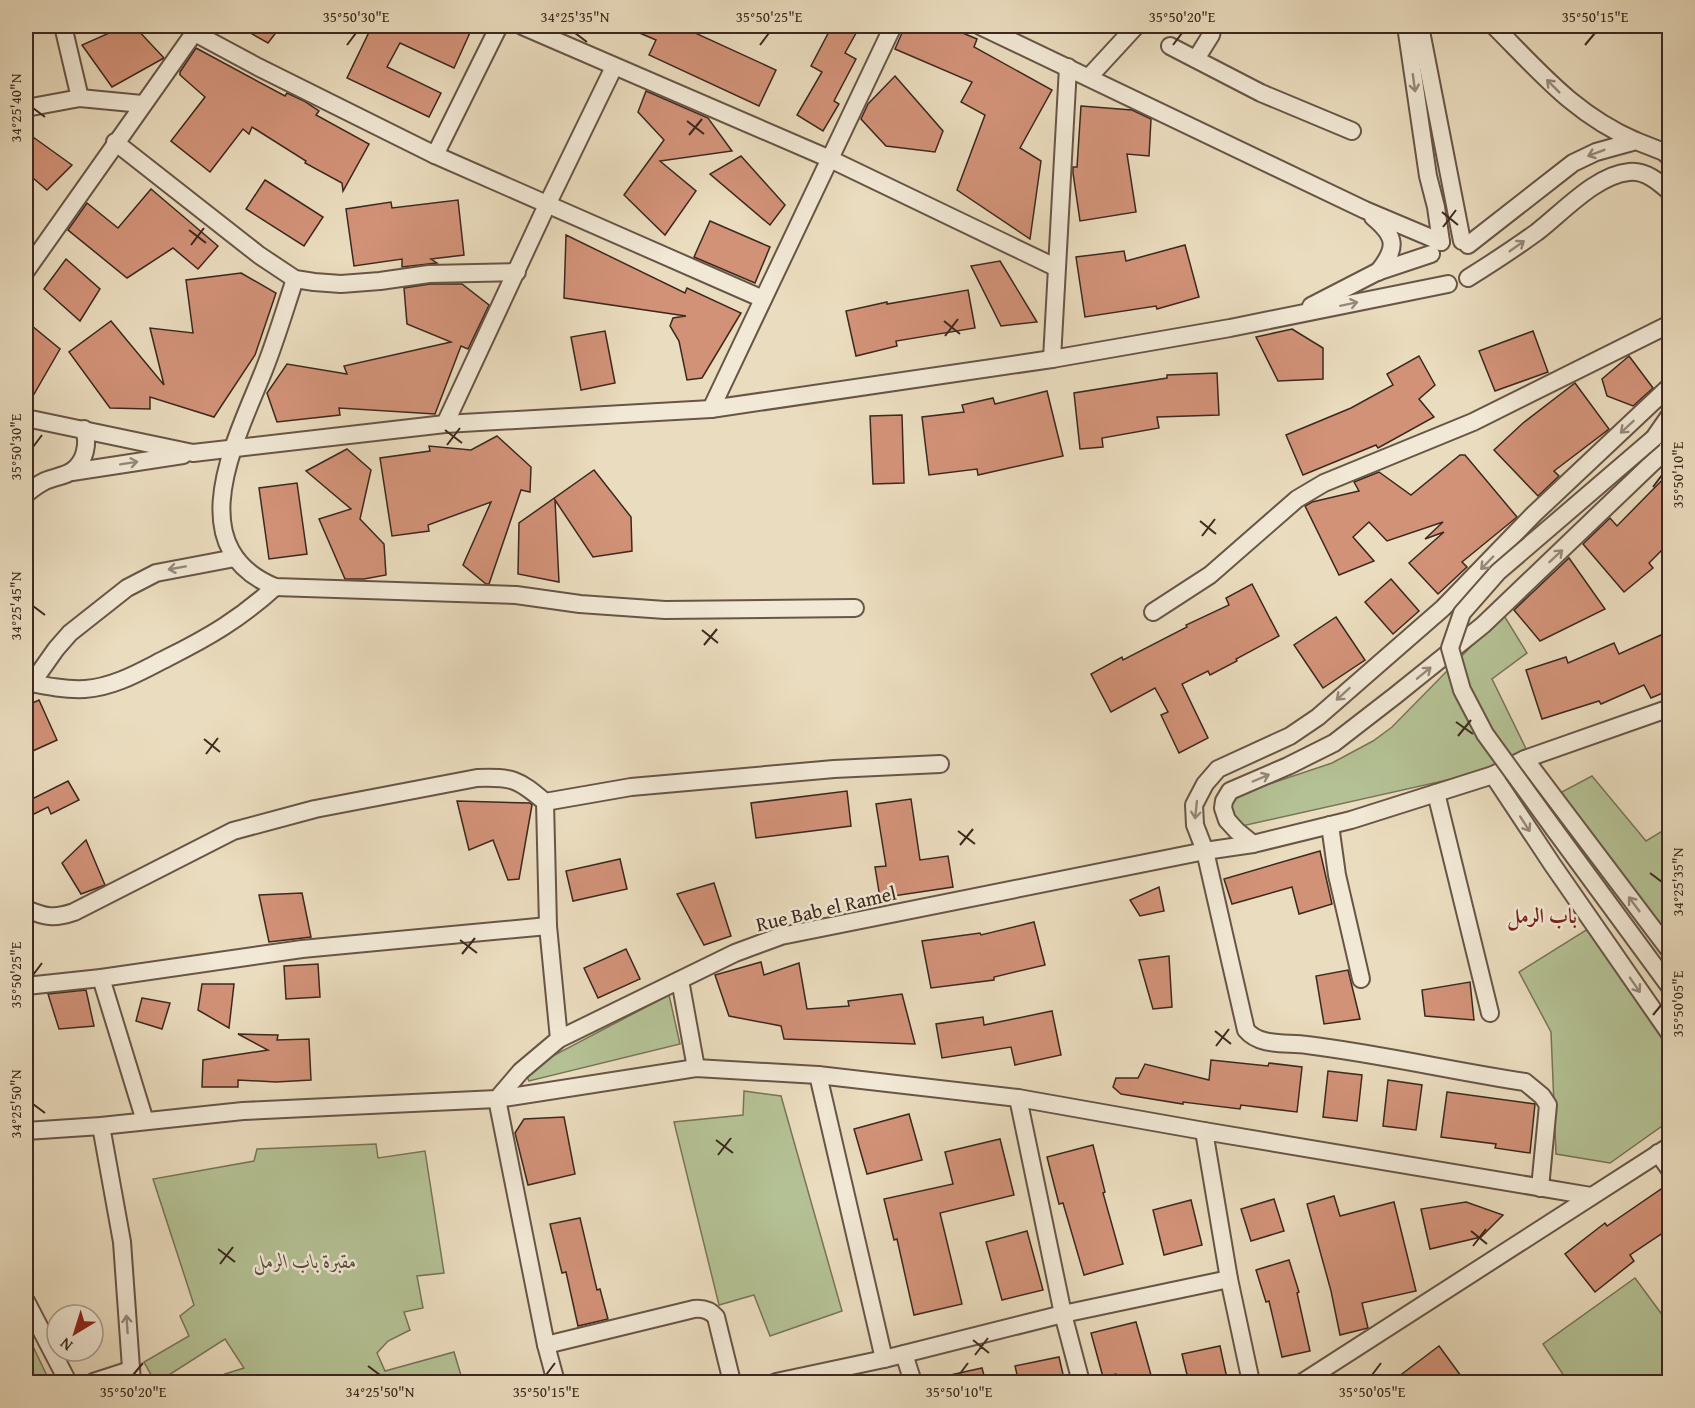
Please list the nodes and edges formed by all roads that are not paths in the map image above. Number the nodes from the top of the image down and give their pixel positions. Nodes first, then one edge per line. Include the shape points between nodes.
1 (63, 26) edge
2 (499, 26) edge
3 (522, 26) edge
4 (893, 26) edge
5 (980, 26) edge
6 (1137, 26) edge
7 (1213, 26) edge
8 (1406, 26) edge
9 (1420, 26) edge
10 (1494, 26) edge
11 (195, 28) edge
12 (1170, 46) dead end
13 (1196, 59) junction
14 (614, 67) junction
15 (1068, 67) junction
16 (1089, 77) junction
17 (80, 98) junction
18 (142, 104) junction
19 (26, 108) edge
20 (1352, 131) dead end
21 (1636, 141) junction
22 (115, 142) junction
23 (435, 155) junction
24 (1670, 158) edge
25 (830, 159) junction
26 (1670, 192) edge
27 (547, 205) junction
28 (1436, 207) junction
29 (1365, 210) junction
30 (1465, 243) junction
31 (1436, 248) junction
32 (1055, 267) junction
33 (26, 271) edge
34 (517, 272) junction
35 (1377, 272) junction
36 (1468, 278) junction
37 (295, 279) junction
38 (1448, 284) junction
39 (763, 298) junction
40 (1292, 316) junction
41 (1670, 324) edge
42 (1052, 359) junction
43 (1670, 386) edge
44 (711, 409) junction
45 (1670, 415) edge
46 (26, 418) edge
47 (445, 424) junction
48 (1670, 426) edge
49 (84, 429) junction
50 (1654, 438) junction
51 (1670, 446) edge
52 (231, 450) junction
53 (193, 453) junction
54 (72, 472) junction
55 (26, 494) edge
56 (235, 558) junction
57 (275, 587) junction
58 (855, 608) dead end
59 (1153, 612) dead end
60 (29, 683) edge
61 (1670, 708) edge
62 (1525, 759) junction
63 (940, 764) dead end
64 (1493, 775) junction
65 (1436, 793) junction
66 (545, 802) junction
67 (1330, 825) junction
68 (1253, 844) junction
69 (1205, 851) junction
70 (26, 909) edge
71 (548, 926) junction
72 (1664, 931) edge
73 (1670, 951) edge
74 (101, 978) junction
75 (1361, 979) dead end
76 (680, 980) junction
77 (26, 986) edge
78 (1667, 986) edge
79 (1490, 1013) dead end
80 (1670, 1034) edge
81 (559, 1039) junction
82 (696, 1068) junction
83 (818, 1075) junction
84 (1018, 1098) junction
85 (497, 1099) junction
86 (146, 1121) junction
87 (100, 1126) junction
88 (26, 1131) edge
89 (1204, 1131) junction
90 (1664, 1150) edge
91 (1670, 1170) edge
92 (1540, 1188) junction
93 (1591, 1196) junction
94 (1229, 1279) junction
95 (26, 1301) edge
96 (1063, 1314) junction
97 (546, 1345) junction
98 (904, 1354) junction
99 (884, 1359) junction
100 (131, 1376) edge
101 (68, 1383) edge
102 (93, 1383) edge
103 (556, 1383) edge
104 (732, 1383) edge
105 (776, 1383) edge
106 (913, 1383) edge
107 (1081, 1383) edge
108 (1251, 1383) edge
109 (1303, 1383) edge

1 - 17 street
2 - 23 street
3 - 14 street
4 - 25 street
5 - 15 street
6 - 16 street
7 - 13 street
8 -> 28 street
9 - 30 street
21 -> 10 street via 1579,110
11 - 18 street
11 - 23 street via 258,67
12 - 13 street
13 - 20 street via 1262,93
14 - 25 street
14 - 27 street
15 - 16 street
15 - 32 street
16 - 29 street
17 - 18 street
17 - 19 street
18 - 22 street
21 - 24 street
21 -> 30 street via 1573,163
22 - 33 street
22 - 37 street via 233,236
23 - 27 street
25 - 32 street
25 - 39 street
36 -> 26 street via 1607,178 1630,171 1644,174
27 - 34 street
27 - 39 street
28 - 29 street via 1421,221
28 - 31 street
29 - 31 street
29 - 35 street via 1387,229 1393,245 1389,258
30 - 31 street via 1448,239
30 - 36 street via 1475,258
31 - 35 street
31 - 38 street via 1430,262 1435,276
32 - 42 street
34 - 37 street via 429,274 341,284
34 - 47 street
35 - 40 street
36 - 38 street
37 - 52 street
40 -> 38 street
39 - 44 street
40 - 42 street
41 - 59 street via 1473,422 1324,483 1297,499 1210,574
42 - 44 street
43 -> 69 street via 1534,514 1443,608 1318,717 1290,736 1218,769 1194,805 1195,825
44 - 47 street
45 - 50 street
46 - 49 street
47 - 52 street
48 - 50 street
49 - 53 street
49 - 54 street via 86,450
50 - 78 street, bridge via 1498,572 1462,613 1450,648 1462,690 1485,734
68 -> 51 street via 1227,820 1223,808 1230,791 1334,743 1396,695 1483,625
52 - 53 street
52 - 56 street via 222,515
54 -> 53 street
54 - 55 street via 45,481
56 - 57 street via 257,580
56 -> 60 street via 156,573 127,588 70,633
57 - 58 street via 516,595 665,609
57 - 60 street via 216,633 137,675 87,689
61 - 62 street, Rue Bab el Ramel
62 - 64 street, Rue Bab el Ramel
72 -> 62 street
63 - 66 street via 631,787
64 - 65 street, Rue Bab el Ramel
64 -> 80 street
65 - 67 street, Rue Bab el Ramel
65 - 79 street
66 - 70 street via 524,784 495,777 315,809 233,831 61,916 50,918
66 - 71 street
67 - 68 street, Rue Bab el Ramel
67 - 75 street via 1337,875
68 - 69 street, Rue Bab el Ramel
69 - 76 street, Rue Bab el Ramel via 781,936
69 - 92 street via 1250,1035 1262,1041 1525,1082 1548,1105
71 - 74 street via 302,949
71 - 81 street
72 - 73 street
74 - 77 street
74 - 86 street
76 - 81 street, Rue Bab el Ramel
76 - 82 street
81 - 85 street, Rue Bab el Ramel via 521,1071
82 - 83 street
82 - 85 street
83 - 84 street
83 - 99 street
84 - 89 street
84 - 96 street
85 - 86 street via 243,1111
85 - 97 street
86 - 87 street
87 - 88 street
100 -> 87 street via 122,1242
89 - 92 street
89 - 94 street
90 - 91 street
90 - 93 street
92 - 93 street
93 - 109 street
94 - 96 street
94 - 108 street
95 - 101 street
96 - 98 street
96 - 107 street
97 - 103 street
97 - 104 street via 694,1309 709,1310 716,1317
98 - 99 street
98 - 106 street
99 - 105 street
100 - 102 street

